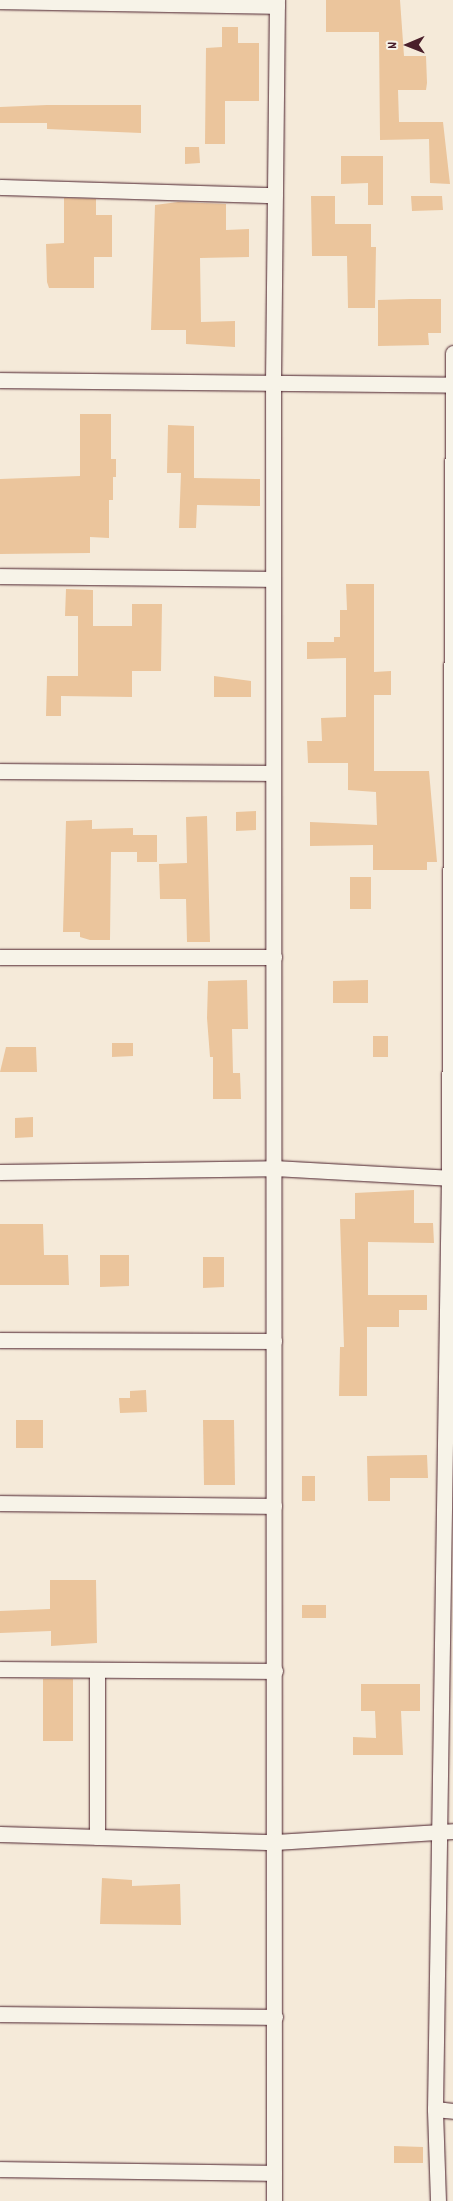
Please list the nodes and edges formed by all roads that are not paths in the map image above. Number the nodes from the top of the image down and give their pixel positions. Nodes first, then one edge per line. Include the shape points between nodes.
1 (0, 1) edge
2 (277, 3) edge
3 (0, 188) edge
4 (275, 194) junction
5 (453, 352) edge
6 (0, 380) edge
7 (273, 382) junction
8 (452, 385) edge
9 (0, 576) edge
10 (273, 579) junction
11 (0, 771) edge
12 (274, 773) junction
13 (0, 957) edge
14 (274, 957) junction
15 (274, 1168) junction
16 (0, 1172) edge
17 (451, 1178) edge
18 (0, 1340) edge
19 (274, 1341) junction
20 (0, 1503) edge
21 (274, 1506) junction
22 (0, 1669) edge
23 (97, 1670) junction
24 (274, 1671) junction
25 (447, 1831) edge
26 (0, 1834) edge
27 (97, 1837) junction
28 (275, 1842) junction
29 (0, 2014) edge
30 (275, 2017) junction
31 (435, 2109) junction
32 (453, 2111) edge
33 (0, 2169) edge
34 (274, 2173) junction
35 (274, 2201) edge
36 (438, 2201) edge

1 - 2 street
2 - 4 street
3 - 4 street
4 - 7 street
5 - 8 street
6 - 7 street
7 - 8 street
7 - 10 street
8 - 17 street
9 - 10 street
10 - 12 street
11 - 12 street
12 - 14 street
13 - 14 street
14 - 15 street
15 - 16 street
15 - 17 street
15 - 19 street
17 - 25 street
18 - 19 street
19 - 21 street
20 - 21 street
21 - 24 street
22 - 23 street
23 - 24 street
23 - 27 street
24 - 28 street
25 - 28 street
25 - 31 street
26 - 27 street
27 - 28 street
28 - 30 street
29 - 30 street
30 - 34 street
31 - 32 street
31 - 36 street
33 - 34 street
34 - 35 street

